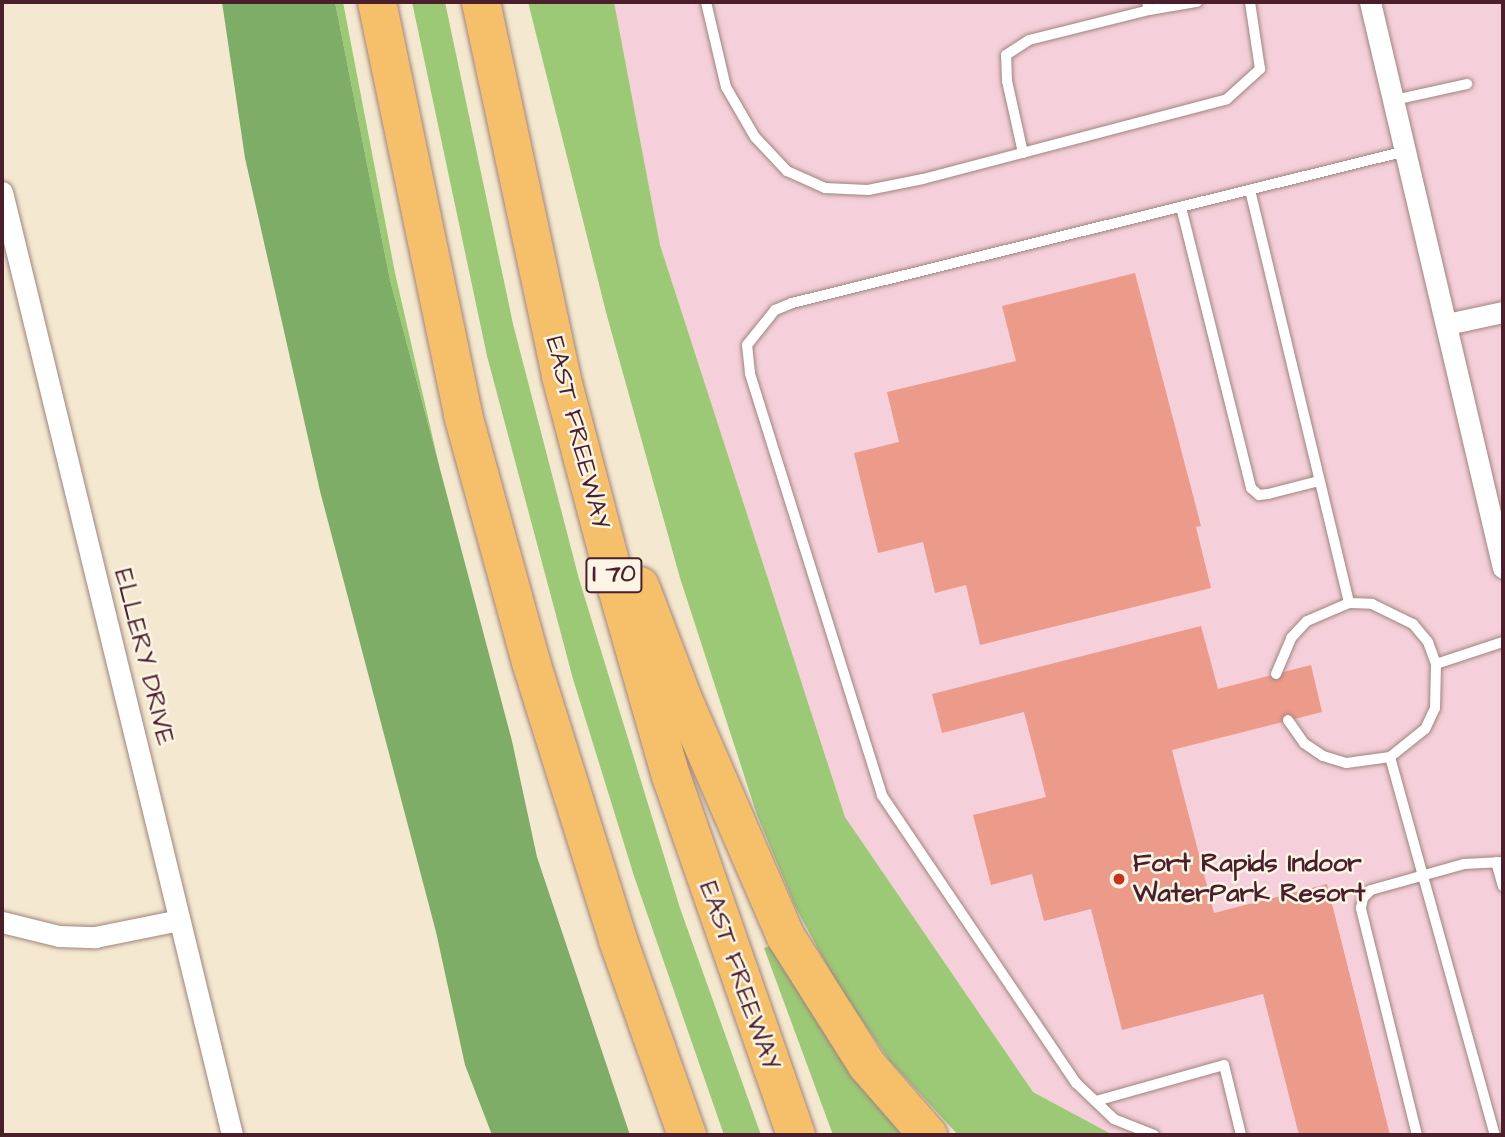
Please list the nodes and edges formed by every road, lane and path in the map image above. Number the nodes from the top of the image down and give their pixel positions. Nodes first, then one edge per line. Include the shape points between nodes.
1 (377, 2) edge
2 (481, 2) edge
3 (706, 2) edge
4 (1197, 2) edge
5 (1250, 2) edge
6 (1370, 2) edge
7 (1148, 6) edge
8 (1467, 84) dead end
9 (1394, 100) junction
10 (1406, 151) junction
11 (1023, 153) junction
12 (1250, 190) junction
13 (2, 192) edge
14 (1181, 207) junction
15 (1503, 312) edge
16 (1447, 324) junction
17 (561, 376) junction
18 (1319, 481) junction
19 (1503, 568) edge
20 (1349, 603) junction
21 (1503, 642) edge
22 (1437, 664) junction
23 (1276, 674) dead end
24 (1288, 720) dead end
25 (1391, 757) junction
26 (1500, 862) edge
27 (1423, 876) junction
28 (1503, 886) edge
29 (180, 920) junction
30 (2, 922) edge
31 (1096, 1101) junction
32 (232, 1135) edge
33 (687, 1135) edge
34 (796, 1135) edge
35 (928, 1135) edge
36 (1154, 1135) edge
37 (1241, 1135) edge
38 (1417, 1135) edge
39 (1495, 1135) edge

1 - 33 highway via 463,415 531,662 618,940
2 - 17 highway, EAST FREEWAY / I 70
3 - 11 lane via 726,87 755,137 787,171 825,188 868,190
4 - 7 lane
5 - 11 lane via 1260,69 1227,99
6 - 9 street
7 - 11 lane via 1029,40 1006,55
8 - 9 lane
9 - 10 street
10 - 12 lane
10 - 16 street
12 - 14 lane
12 - 18 lane
13 - 29 street, ELLERY DRIVE
14 - 18 lane via 1251,488 1259,495
14 - 31 lane via 792,303 775,310 747,345 750,373 882,795 1076,1083
15 - 16 street
16 - 19 street
17 - 34 highway, EAST FREEWAY / I 70 via 671,776
17 - 35 highway via 683,699 786,937 867,1065
18 - 20 lane
20 - 22 lane via 1372,604 1413,624
20 - 23 lane via 1307,621 1292,638
21 - 22 lane
22 - 25 lane via 1435,708 1425,729
24 - 25 lane via 1304,743 1324,756 1346,763
25 - 27 lane
26 - 27 lane via 1464,864
26 - 28 lane
27 - 38 lane via 1371,890 1361,908
27 - 39 lane
29 - 30 street via 95,937 59,936
29 - 32 street, ELLERY DRIVE
31 - 36 lane via 1114,1119
31 - 37 lane via 1224,1065

